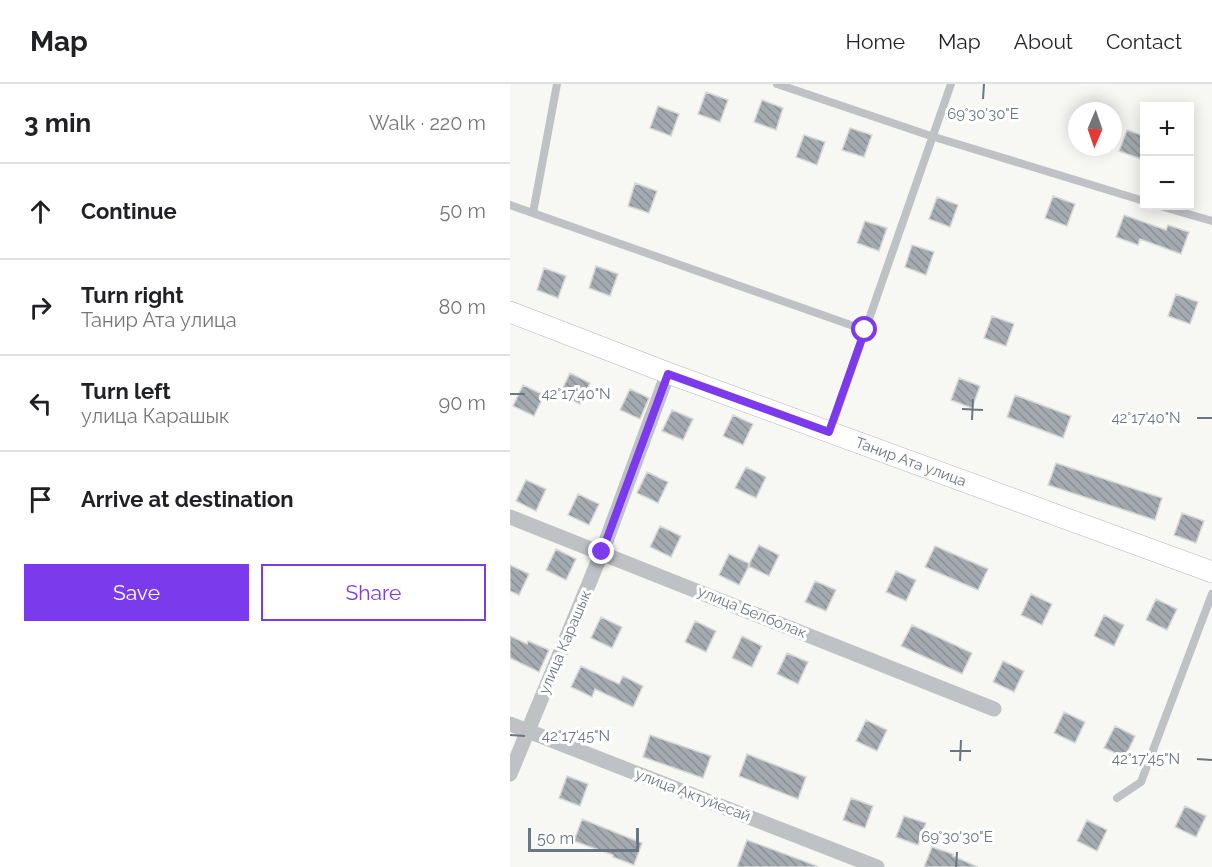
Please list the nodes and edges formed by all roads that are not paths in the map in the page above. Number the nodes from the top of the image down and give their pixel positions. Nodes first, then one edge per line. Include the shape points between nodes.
1 (557, 84) edge
2 (777, 84) edge
3 (951, 84) edge
4 (931, 136) junction
5 (1140, 200) edge
6 (510, 205) edge
7 (1174, 210) edge
8 (533, 213) junction
9 (1212, 221) edge
10 (510, 312) edge
11 (865, 330) junction
12 (668, 374) junction
13 (829, 432) junction
14 (510, 517) edge
15 (602, 552) junction
16 (1212, 572) edge
17 (1212, 594) edge
18 (994, 709) dead end
19 (510, 724) edge
20 (528, 731) junction
21 (510, 774) edge
22 (1117, 798) dead end
23 (877, 867) edge

1 - 8 lane
2 - 4 lane
3 - 4 lane
4 - 5 lane
4 - 11 lane
6 - 8 lane
7 - 9 lane
8 - 11 lane
10 - 12 street, Танир Ата улица
11 - 13 lane
12 - 13 street, Танир Ата улица
12 - 15 street, улица Карашык
13 - 16 street, Танир Ата улица
14 - 15 street, улица Белболак
15 - 18 street, улица Белболак
15 - 20 street, улица Карашык
17 - 22 lane via 1141,782
19 - 20 street, улица Актуйесай
20 - 21 street, улица Карашык
20 - 23 street, улица Актуйесай

